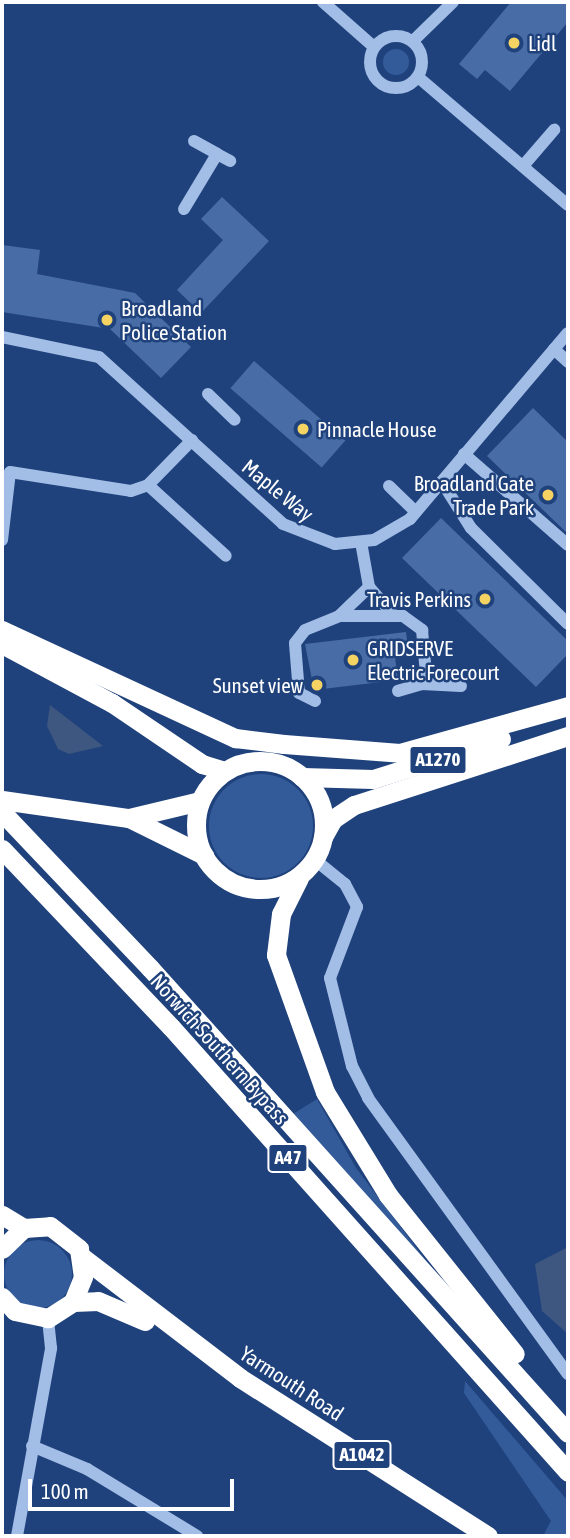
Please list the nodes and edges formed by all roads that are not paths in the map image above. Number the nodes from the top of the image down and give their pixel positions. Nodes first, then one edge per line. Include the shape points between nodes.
1 (323, 2) edge
2 (453, 2) edge
3 (413, 41) junction
4 (374, 47) junction
5 (418, 77) junction
6 (554, 130) dead end
7 (194, 141) dead end
8 (217, 154) junction
9 (230, 161) dead end
10 (523, 166) junction
11 (568, 205) edge
12 (184, 209) dead end
13 (568, 333) edge
14 (2, 337) edge
15 (554, 349) junction
16 (568, 362) edge
17 (208, 394) dead end
18 (234, 420) dead end
19 (192, 440) junction
20 (464, 454) junction
21 (442, 482) junction
22 (148, 485) junction
23 (388, 486) dead end
24 (416, 512) junction
25 (2, 540) edge
26 (360, 542) junction
27 (568, 545) edge
28 (226, 556) dead end
29 (369, 587) junction
30 (393, 615) junction
31 (339, 616) junction
32 (568, 624) edge
33 (2, 630) edge
34 (2, 644) edge
35 (422, 684) junction
36 (461, 686) dead end
37 (398, 691) dead end
38 (314, 698) dead end
39 (568, 706) edge
40 (568, 713) edge
41 (568, 736) edge
42 (225, 771) junction
43 (302, 777) junction
44 (2, 800) edge
45 (200, 801) junction
46 (2, 812) edge
47 (129, 818) junction
48 (323, 838) junction
49 (2, 849) edge
50 (204, 855) junction
51 (314, 859) junction
52 (299, 878) junction
53 (2, 1215) edge
54 (24, 1228) junction
55 (2, 1249) edge
56 (82, 1257) junction
57 (2, 1297) edge
58 (73, 1302) junction
59 (48, 1318) junction
60 (213, 1359) junction
61 (568, 1374) edge
62 (568, 1418) edge
63 (568, 1433) edge
64 (32, 1446) junction
65 (568, 1472) edge
66 (17, 1536) edge
67 (197, 1536) edge
68 (488, 1536) edge

1 - 4 street
2 - 3 street
3 - 4 street via 394,35
3 - 5 street via 423,61
4 - 5 street via 370,65 374,85 403,88
5 - 10 street
6 - 10 street
7 - 8 street
8 - 9 street
8 - 12 street
10 - 11 street
13 - 15 street, Maple Way
14 - 19 street, Maple Way via 99,357
15 - 16 street
15 - 20 street, Maple Way
17 - 18 street
19 - 22 street
19 - 26 street, Maple Way via 295,532 335,544
20 - 21 street, Maple Way
20 - 27 street
21 - 24 street, Maple Way
21 - 32 street via 471,528
22 - 25 street via 131,491 10,472
22 - 28 street
23 - 24 street
24 - 26 street, Maple Way via 386,535
26 - 29 street
29 - 30 street
29 - 31 street
30 - 31 street
30 - 35 street via 422,630 430,659
31 - 38 street via 305,629 295,643 295,680
33 - 39 highway via 235,738 271,743 400,753
34 - 42 highway via 112,703 202,764
35 - 36 street
35 - 37 street
40 - 43 highway, A1270 via 373,779
41 - 48 highway, A1270 via 354,805 333,819
42 - 43 highway via 265,761
42 - 45 highway
43 - 48 highway via 320,805
44 - 47 highway
45 - 47 highway
45 - 50 highway via 196,829
46 - 63 highway, Norwich Southern Bypass / A47 via 150,968
47 - 50 highway
48 - 51 highway
49 - 65 highway, Norwich Southern Bypass / A47 via 171,1027
50 - 52 highway via 243,886 277,886
51 - 52 highway
51 - 61 street via 345,884 357,907 330,978 358,1076
52 - 62 highway via 281,915 276,955 325,1092 388,1195
53 - 54 highway
54 - 55 highway
54 - 56 highway, Yarmouth Road via 64,1232
56 - 58 highway via 83,1277
56 - 60 highway, Yarmouth Road / A1042
57 - 59 highway via 15,1311
58 - 59 highway
58 - 60 highway, Yarmouth Road / A1042 via 126,1310
59 - 64 street via 51,1348
60 - 68 highway, Yarmouth Road / A1042
64 - 66 street
64 - 67 street via 87,1469

